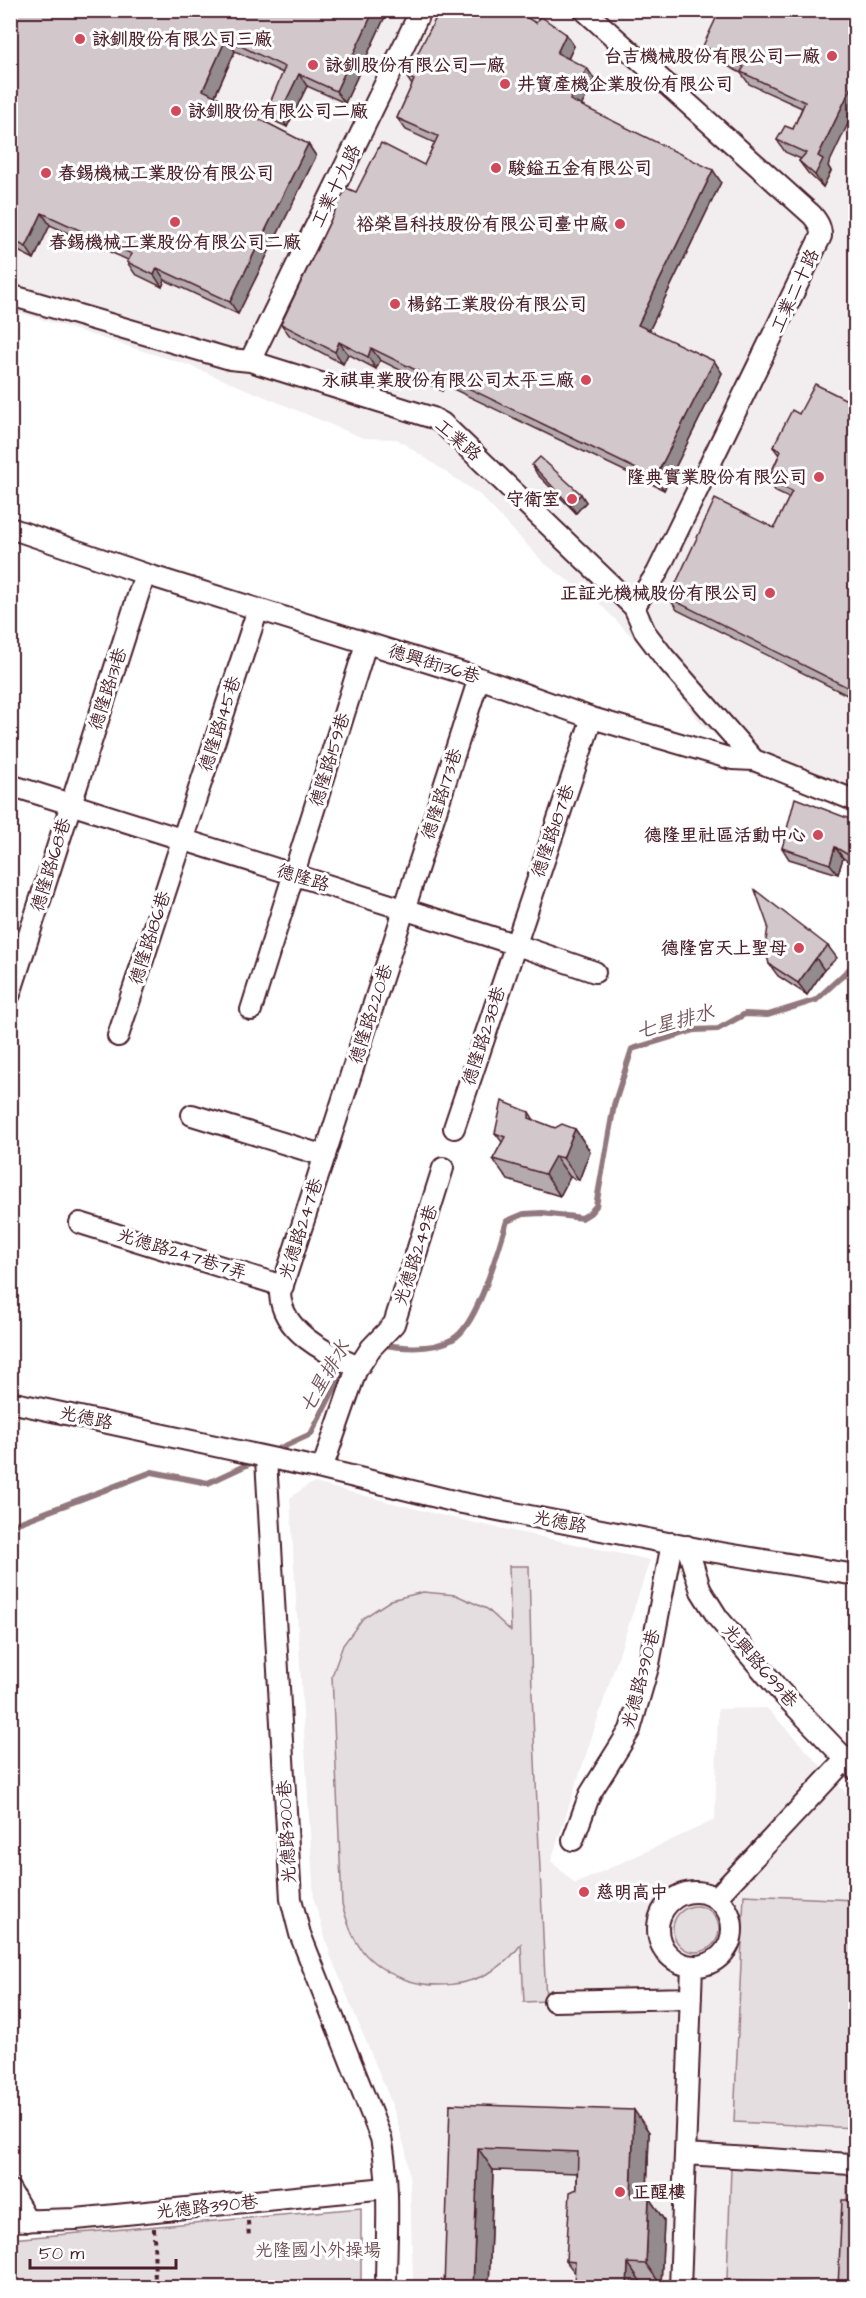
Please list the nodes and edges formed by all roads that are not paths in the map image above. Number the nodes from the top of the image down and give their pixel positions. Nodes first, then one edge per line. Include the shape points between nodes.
1 (421, 10) edge
2 (584, 10) edge
3 (10, 295) edge
4 (250, 361) junction
5 (10, 528) edge
6 (145, 574) junction
7 (634, 607) junction
8 (258, 609) junction
9 (366, 644) junction
10 (479, 678) junction
11 (592, 718) junction
12 (754, 760) junction
13 (10, 784) edge
14 (855, 801) edge
15 (70, 805) junction
16 (183, 840) junction
17 (294, 875) junction
18 (405, 910) junction
19 (514, 944) junction
20 (595, 972) dead end
21 (10, 994) edge
22 (251, 1010) dead end
23 (118, 1036) dead end
24 (192, 1115) dead end
25 (337, 1117) joint
26 (454, 1128) dead end
27 (325, 1156) junction
28 (443, 1168) dead end
29 (80, 1223) dead end
30 (283, 1286) junction
31 (346, 1362) junction
32 (10, 1402) edge
33 (266, 1459) junction
34 (322, 1469) junction
35 (680, 1545) junction
36 (855, 1575) edge
37 (850, 1765) edge
38 (573, 1840) dead end
39 (716, 1898) junction
40 (692, 1966) junction
41 (691, 1998) junction
42 (554, 2001) dead end
43 (685, 2154) junction
44 (850, 2164) dead end
45 (386, 2188) junction
46 (10, 2190) edge
47 (19, 2221) edge
48 (386, 2288) edge
49 (680, 2288) edge

1 - 4 street, 工業十九路
2 - 7 street, 工業二十路 via 812,215 821,231 791,302 657,573
3 - 4 street, 工業路
4 - 7 street, 工業路 via 442,423
5 - 6 street, 德興街136巷
6 - 8 street, 德興街136巷
6 - 15 street, 德隆路131巷
7 - 12 street, 工業路 via 645,632 664,657
8 - 9 street, 德興街136巷
8 - 16 street, 德隆路145巷
9 - 10 street, 德興街136巷
9 - 17 street, 德隆路159巷
10 - 11 street, 德興街136巷
10 - 18 street, 德隆路173巷
11 - 12 street, 德興街136巷 via 732,759
11 - 19 street, 德隆路187巷
12 - 14 street, 德興街136巷
13 - 15 street, 德隆路
15 - 16 street, 德隆路
15 - 21 street, 德隆路168巷
16 - 17 street, 德隆路
16 - 23 street, 德隆路186巷
17 - 18 street, 德隆路
17 - 22 street, 德隆路159巷
18 - 19 street, 德隆路
18 - 25 street, 德隆路220巷
19 - 20 street, 德隆路
19 - 26 street, 德隆路238巷
24 - 27 street
25 - 27 street, 光德路247巷
27 - 30 street, 光德路247巷
28 - 31 street, 光德路249巷 via 394,1324 377,1343
29 - 30 street, 光德路247巷7弄
30 - 31 street, 光德路247巷 via 281,1302 298,1333
31 - 34 street
32 - 33 street, 光德路
33 - 34 street, 光德路
33 - 45 street, 光德路300巷 via 291,1899 300,1934 376,2122 385,2157
34 - 35 street, 光德路 via 457,1502
35 - 36 street, 光德路
35 - 37 street, 光興路699巷 via 718,1618
35 - 38 street, 光德路390巷 via 630,1730 590,1794
37 - 39 street
39 - 40 street via 730,1918 729,1943 715,1961
39 - 40 street via 704,1893 680,1896 670,1902 659,1923 663,1947 680,1963
40 - 41 street
41 - 42 street
41 - 43 street
43 - 44 street
43 - 49 street
45 - 47 street, 光德路390巷 via 161,2212
45 - 48 street, 光德路300巷
46 - 47 street, 光德路390巷

